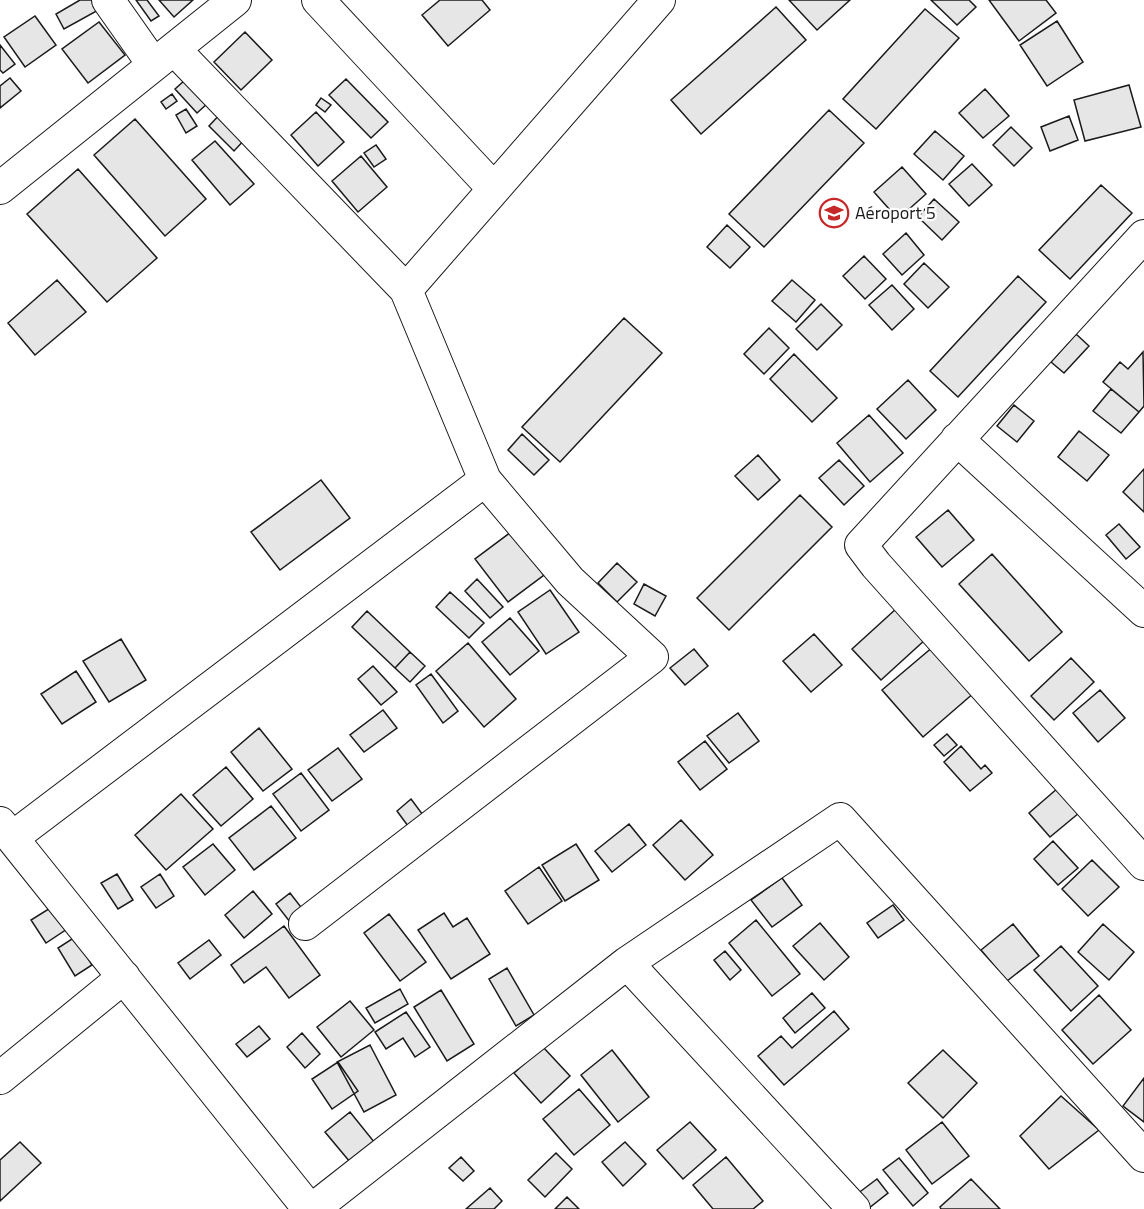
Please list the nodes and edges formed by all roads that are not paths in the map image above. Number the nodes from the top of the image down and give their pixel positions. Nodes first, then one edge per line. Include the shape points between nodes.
1 (108, 0) edge
2 (235, 0) edge
3 (318, 0) edge
4 (659, 0) edge
5 (164, 57) junction
6 (0, 188) edge
7 (494, 189) junction
8 (1144, 236) edge
9 (406, 290) junction
10 (957, 439) junction
11 (485, 480) junction
12 (1144, 611) edge
13 (6, 830) edge
14 (1144, 864) edge
15 (305, 924) dead end
16 (627, 963) junction
17 (124, 977) junction
18 (0, 1078) edge
19 (1144, 1156) edge
20 (311, 1209) edge
21 (854, 1209) edge

1 - 5 street
2 - 5 street
3 - 7 street
4 - 7 street
5 - 6 street
5 - 9 street
7 - 9 street
8 - 10 street
9 - 11 street
10 - 12 street
10 - 14 street via 861,545
11 - 13 street
11 - 15 street via 570,581 652,657
13 - 17 street
16 - 19 street via 840,819
16 - 20 street
16 - 21 street
17 - 18 street
17 - 20 street

